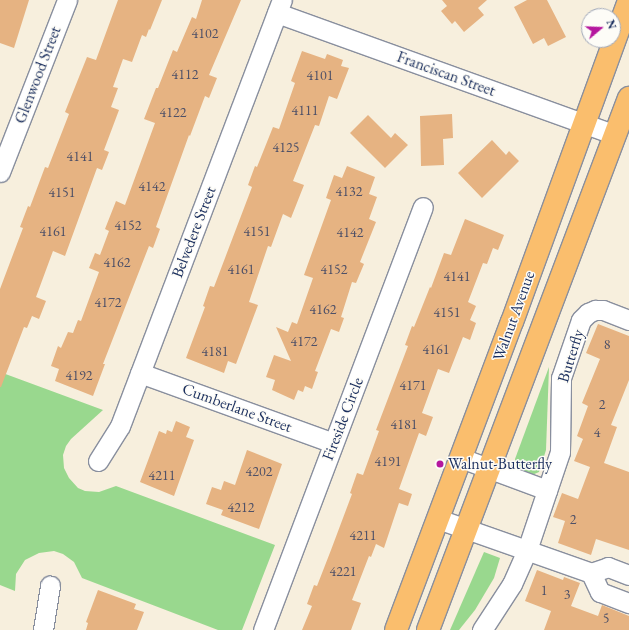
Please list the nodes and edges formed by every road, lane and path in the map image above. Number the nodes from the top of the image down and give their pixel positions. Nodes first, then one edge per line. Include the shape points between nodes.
1 (67, 0) edge
2 (629, 0) edge
3 (280, 6) edge
4 (629, 98) edge
5 (583, 124) junction
6 (615, 135) junction
7 (0, 172) edge
8 (423, 207) dead end
9 (629, 320) edge
10 (140, 373) junction
11 (333, 444) junction
12 (461, 458) junction
13 (98, 460) dead end
14 (489, 469) junction
15 (547, 490) junction
16 (438, 519) junction
17 (466, 530) junction
18 (527, 550) junction
19 (591, 573) junction
20 (629, 575) edge
21 (50, 586) dead end
22 (629, 603) edge
23 (43, 630) edge
24 (263, 630) edge
25 (396, 630) edge
26 (428, 630) edge
27 (482, 630) edge

1 - 7 street, Glenwood Street
2 - 5 main road, Walnut Avenue
3 - 5 street, Franciscan Street
3 - 10 street, Belvedere Street
4 - 6 main road, Walnut Avenue
5 - 6 street, Franciscan Street
5 - 12 main road, Walnut Avenue
6 - 14 main road, Walnut Avenue
8 - 11 street, Fireside Circle
9 - 15 street, Butterfly via 603,310 594,310 581,320 561,378 560,452
10 - 11 street, Cumberlane Street
10 - 13 street, Belvedere Street via 120,426
11 - 24 street, Fireside Circle
12 - 14 street
12 - 16 main road, Walnut Avenue
14 - 15 street
14 - 17 main road, Walnut Avenue
15 - 18 street, Butterfly
16 - 17 street
16 - 25 main road, Walnut Avenue
17 - 18 street
17 - 26 main road, Walnut Avenue
18 - 19 street
18 - 27 street, Butterfly via 512,584
19 - 20 street via 608,566
19 - 22 street via 600,592
21 - 23 street

